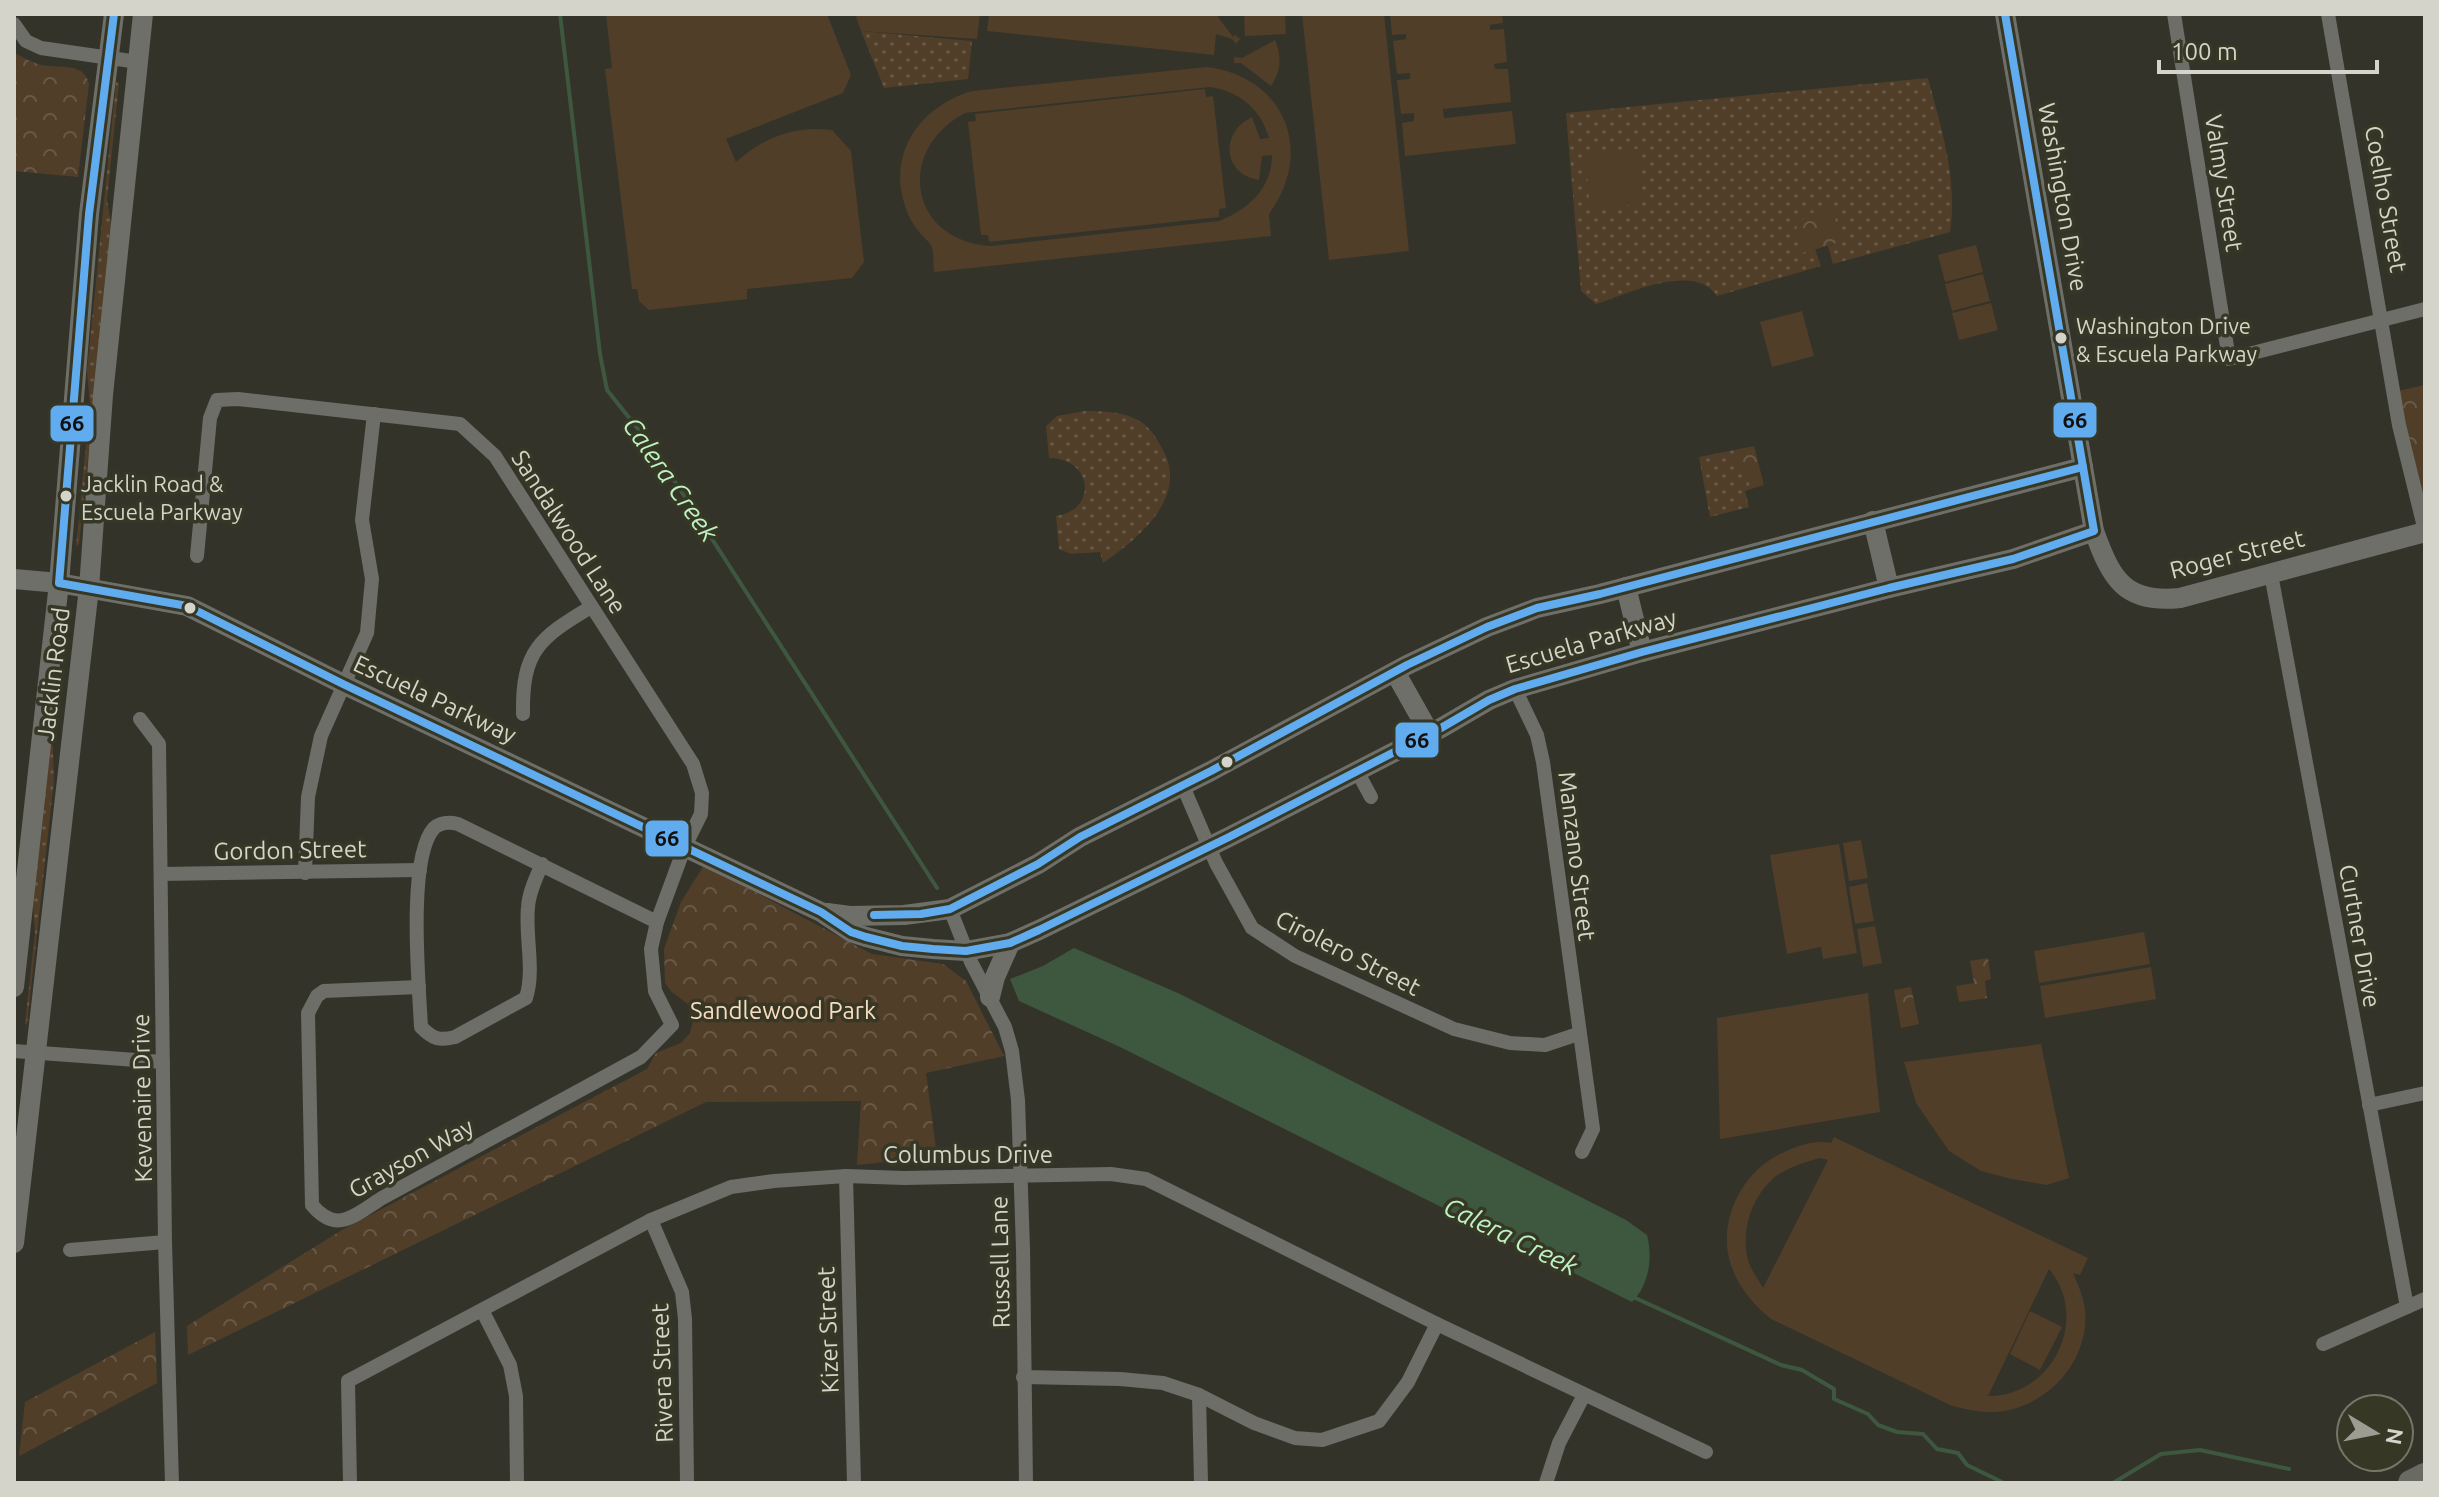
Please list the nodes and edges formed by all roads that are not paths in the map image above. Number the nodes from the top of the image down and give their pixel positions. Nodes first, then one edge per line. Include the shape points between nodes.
1 (114, 14) edge
2 (143, 14) edge
3 (2005, 14) edge
4 (2174, 14) edge
5 (2328, 14) edge
6 (14, 24) edge
7 (108, 58) junction
8 (138, 62) junction
9 (2425, 309) edge
10 (2380, 321) junction
11 (374, 414) junction
12 (2083, 467) junction
13 (1873, 521) junction
14 (2094, 531) junction
15 (2425, 532) edge
16 (197, 556) dead end
17 (2271, 574) junction
18 (14, 579) edge
19 (59, 583) junction
20 (1626, 587) junction
21 (89, 588) junction
22 (1889, 588) junction
23 (591, 607) junction
24 (1642, 652) junction
25 (1395, 672) junction
26 (343, 684) junction
27 (1515, 689) junction
28 (523, 714) dead end
29 (140, 719) dead end
30 (1430, 734) junction
31 (1357, 771) junction
32 (1182, 784) junction
33 (1371, 797) dead end
34 (685, 846) junction
35 (1210, 846) junction
36 (542, 864) junction
37 (420, 870) junction
38 (305, 873) junction
39 (161, 874) junction
40 (950, 909) junction
41 (821, 912) junction
42 (657, 922) junction
43 (1010, 943) junction
44 (966, 951) junction
45 (14, 987) edge
46 (419, 987) junction
47 (990, 997) junction
48 (1578, 1034) junction
49 (24, 1052) edge
50 (641, 1057) joint
51 (163, 1062) junction
52 (2425, 1093) edge
53 (2369, 1105) junction
54 (1582, 1152) dead end
55 (846, 1176) junction
56 (1020, 1176) junction
57 (651, 1220) junction
58 (165, 1242) junction
59 (14, 1243) edge
60 (70, 1250) dead end
61 (2425, 1299) edge
62 (2407, 1307) junction
63 (482, 1310) junction
64 (1437, 1324) junction
65 (2323, 1344) dead end
66 (1023, 1377) junction
67 (1199, 1395) junction
68 (1584, 1395) junction
69 (1706, 1452) dead end
70 (2425, 1476) edge
71 (172, 1483) edge
72 (350, 1483) edge
73 (517, 1483) edge
74 (687, 1483) edge
75 (854, 1483) edge
76 (1026, 1483) edge
77 (1201, 1483) edge
78 (1546, 1483) edge
79 (2411, 1483) edge

1 - 7 street, Jacklin Road
2 - 8 street, Jacklin Road
3 - 12 street, Washington Drive
4 - 10 street, Valmy Street via 2229,359
5 - 10 street, Coelho Street
6 - 7 street via 26,41 41,48
7 - 8 street
7 - 19 street, Jacklin Road via 89,214
8 - 21 street, Jacklin Road
9 - 10 street
10 - 15 street, Coelho Street
11 - 16 street, Sandalwood Lane via 217,400 210,418
11 - 23 street, Sandalwood Lane via 460,424 495,456
11 - 26 street via 362,520 372,579 367,633
12 - 13 street, Escuela Parkway
12 - 14 street, Washington Drive
13 - 20 street, Escuela Parkway
13 - 22 street
14 - 17 street, Roger Street via 2115,578 2150,598 2196,594
14 - 22 street, Escuela Parkway via 2013,559
15 - 17 street, Roger Street
17 - 53 street, Curtner Drive
18 - 19 street, Escuela Parkway
19 - 21 street, Escuela Parkway
19 - 45 street, Jacklin Road
20 - 24 street
20 - 25 street, Escuela Parkway via 1537,608
21 - 26 street, Escuela Parkway via 187,606
21 - 49 street, Jacklin Road
22 - 24 street, Escuela Parkway
23 - 28 street via 543,640 530,659
23 - 34 street, Sandalwood Lane via 699,779 701,814
24 - 27 street, Escuela Parkway
25 - 30 street
25 - 32 street, Escuela Parkway
26 - 34 street, Escuela Parkway
26 - 38 street via 321,736 308,797
27 - 30 street, Escuela Parkway
27 - 48 street, Manzano Street via 1537,735 1543,762
29 - 39 street, Kevenaire Drive via 159,744
30 - 31 street, Escuela Parkway
31 - 33 street
31 - 35 street, Escuela Parkway
32 - 35 street, Cirolero Street
32 - 40 street, Escuela Parkway
34 - 41 street, Escuela Parkway
34 - 42 street, Sandalwood Lane
35 - 43 street, Escuela Parkway
35 - 48 street, Cirolero Street via 1252,928 1295,956 1454,1029 1510,1043 1545,1045
36 - 37 street via 449,822 434,829
36 - 42 street
36 - 46 street via 528,907 526,998 443,1040 421,1027
37 - 38 street, Gordon Street
37 - 46 street
38 - 39 street, Gordon Street
39 - 51 street, Kevenaire Drive
40 - 41 street, Escuela Parkway via 904,915
40 - 44 street, Russell Lane
41 - 44 street, Escuela Parkway via 866,937
42 - 50 street, Sandalwood Lane via 651,949 655,991 672,1025
43 - 44 street, Escuela Parkway
43 - 47 street
44 - 47 street, Russell Lane
46 - 50 street, Grayson Way via 324,991 308,1013 312,1205 329,1220 349,1219
47 - 56 street, Russell Lane via 1012,1051
48 - 54 street, Manzano Street via 1593,1129
49 - 51 street
49 - 59 street, Jacklin Road
51 - 58 street, Kevenaire Drive
52 - 53 street
53 - 62 street, Curtner Drive
55 - 56 street, Columbus Drive
55 - 57 street, Columbus Drive via 731,1187
55 - 75 street, Kizer Street
56 - 64 street, Columbus Drive via 1111,1174 1146,1179
56 - 66 street, Russell Lane
57 - 63 street, Columbus Drive
57 - 74 street, Rivera Street via 682,1292
58 - 60 street
58 - 71 street, Kevenaire Drive
61 - 62 street
62 - 65 street
63 - 72 street, Columbus Drive via 348,1381
63 - 73 street via 510,1365 516,1396
64 - 67 street via 1408,1382 1379,1421 1349,1433 1322,1440 1295,1438
64 - 68 street, Columbus Drive
66 - 67 street via 1163,1383
66 - 76 street, Russell Lane
67 - 77 street
68 - 69 street, Columbus Drive
68 - 78 street
70 - 79 highway

